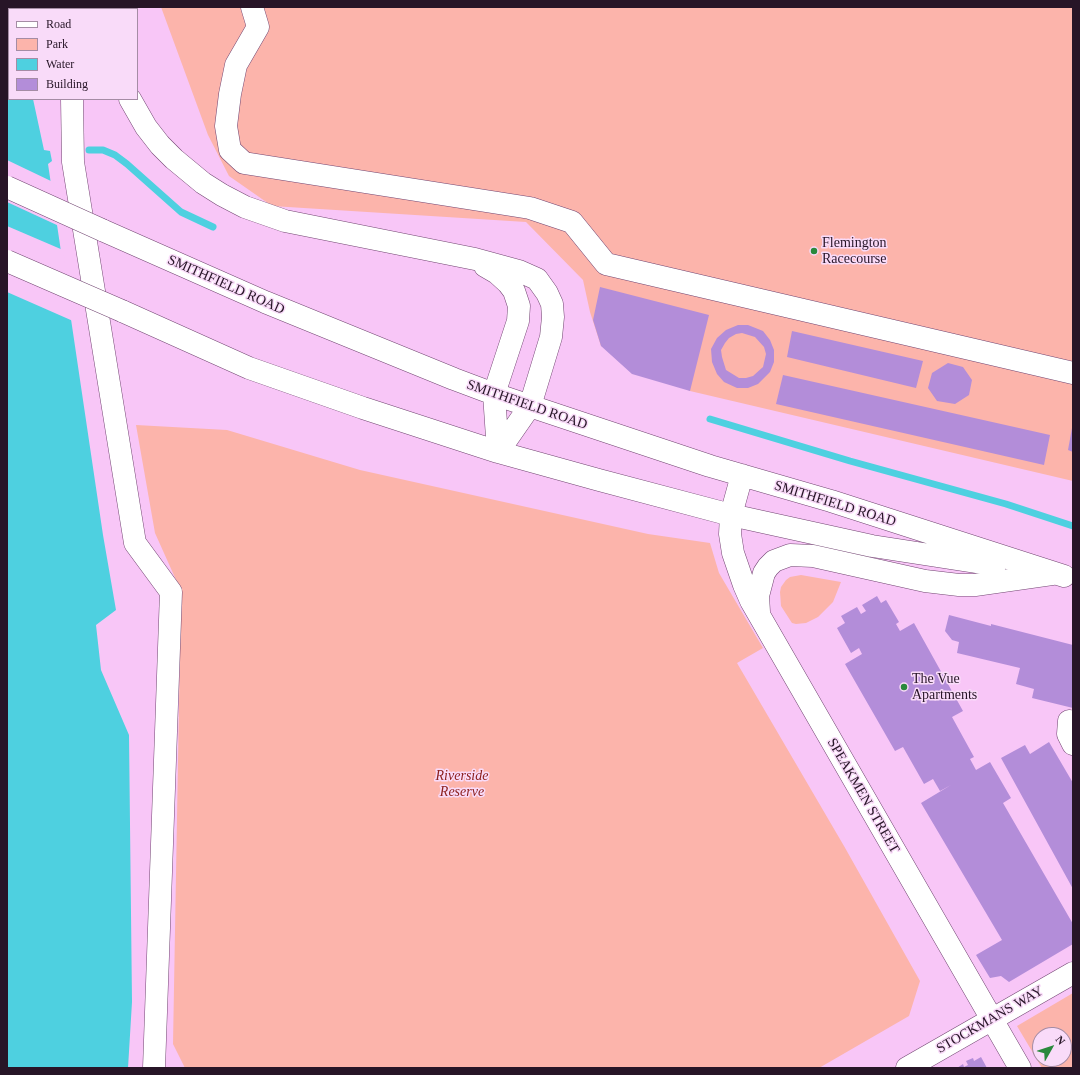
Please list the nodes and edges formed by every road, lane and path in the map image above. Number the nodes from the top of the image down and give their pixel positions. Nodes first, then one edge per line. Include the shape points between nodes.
1 (252, 7) edge
2 (72, 100) edge
3 (131, 100) edge
4 (7, 187) edge
5 (454, 254) junction
6 (7, 261) edge
7 (1073, 373) edge
8 (494, 394) junction
9 (530, 406) junction
10 (498, 452) junction
11 (742, 475) junction
12 (732, 514) junction
13 (1063, 576) edge
14 (759, 614) junction
15 (1069, 721) dead end
16 (1073, 744) edge
17 (1073, 973) edge
18 (992, 1019) junction
19 (154, 1068) edge
20 (907, 1068) edge
21 (1020, 1068) edge

1 - 7 main road via 258,27 236,64 226,126 230,150 244,163 530,208 572,222 606,264
2 - 19 main road via 73,162 135,543 171,592
3 - 5 main road via 148,131 174,159 203,183 234,202 286,221
4 - 8 main road, SMITHFIELD ROAD, bridge via 265,302
5 - 8 main road via 491,269 508,283 517,298 518,321
5 - 9 main road via 528,274 537,279 548,293 553,311 553,324
6 - 10 main road, SMITHFIELD ROAD, bridge via 249,368
8 - 9 main road, SMITHFIELD ROAD
8 - 10 main road
9 - 10 main road
9 - 11 main road, SMITHFIELD ROAD
10 - 12 main road, SMITHFIELD ROAD
11 - 12 main road, SPEAKMEN STREET
11 - 13 main road, SMITHFIELD ROAD
12 - 13 main road, SMITHFIELD ROAD via 872,546
12 - 14 main road, SPEAKMEN STREET via 730,534 733,554 744,585
13 - 14 main road via 959,586 813,556 790,555 774,561 764,573 758,596
14 - 18 main road, SPEAKMEN STREET
15 - 16 main road via 1068,734
17 - 18 main road, STOCKMANS WAY
18 - 20 main road, STOCKMANS WAY
18 - 21 main road, SPEAKMEN STREET

